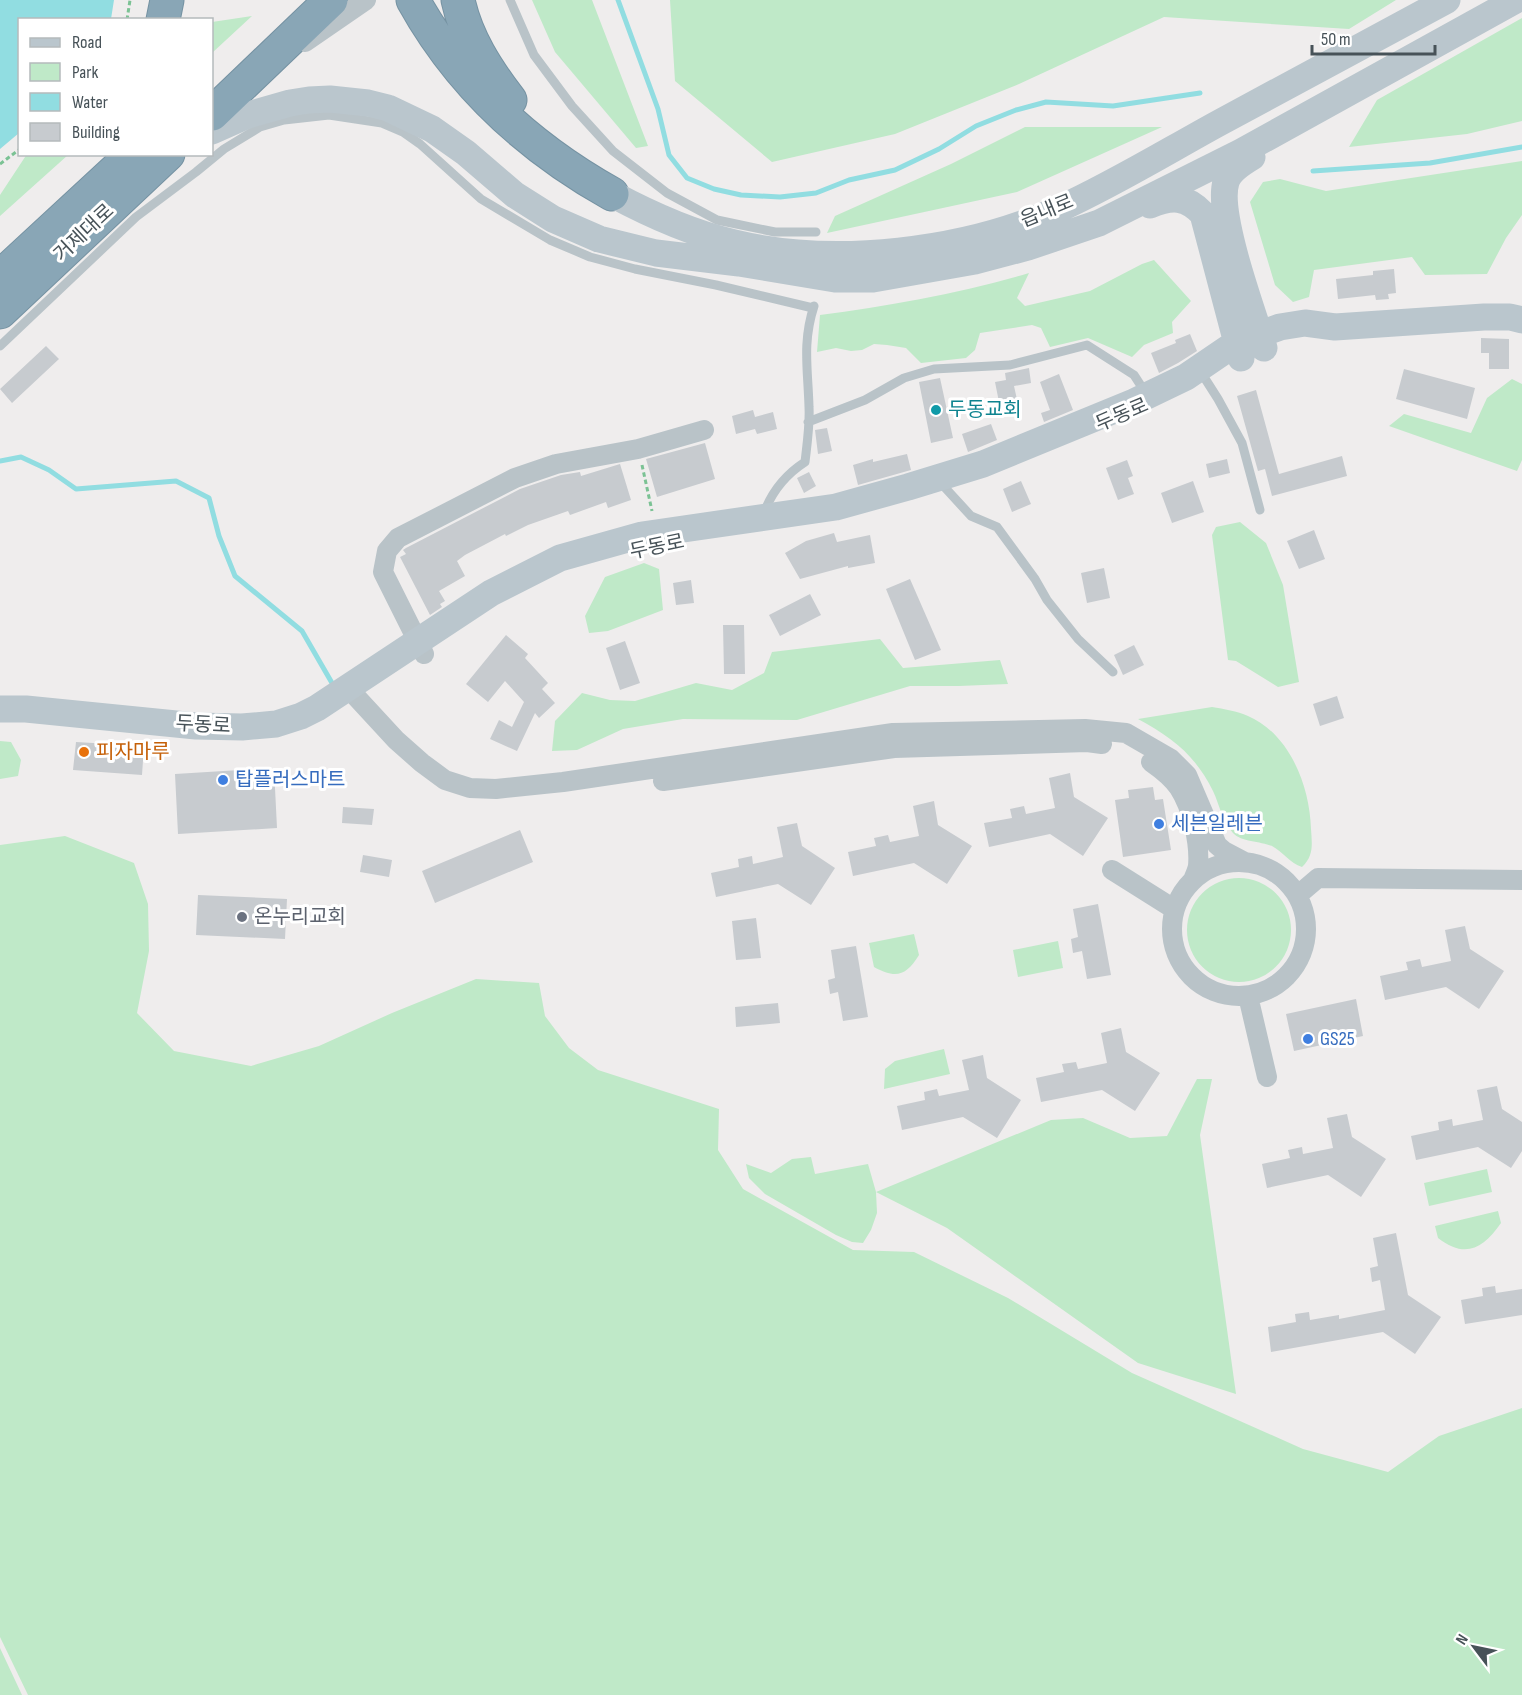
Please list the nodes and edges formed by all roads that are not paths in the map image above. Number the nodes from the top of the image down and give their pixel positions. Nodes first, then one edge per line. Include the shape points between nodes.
1 (167, 0) edge
2 (301, 0) edge
3 (331, 0) edge
4 (366, 0) edge
5 (458, 0) edge
6 (510, 0) edge
7 (1447, 0) edge
8 (1516, 0) edge
9 (407, 2) edge
10 (163, 18) edge
11 (213, 82) edge
12 (244, 84) junction
13 (1339, 98) junction
14 (213, 113) edge
15 (213, 131) edge
16 (103, 156) edge
17 (131, 156) edge
18 (166, 156) edge
19 (612, 194) junction
20 (1099, 224) junction
21 (55, 227) junction
22 (816, 232) dead end
23 (739, 263) junction
24 (0, 277) edge
25 (0, 312) edge
26 (1522, 320) edge
27 (1248, 337) junction
28 (0, 346) edge
29 (1200, 374) junction
30 (1148, 400) junction
31 (808, 422) junction
32 (705, 430) dead end
33 (939, 482) junction
34 (1260, 510) dead end
35 (760, 523) junction
36 (421, 648) junction
37 (1113, 672) dead end
38 (348, 697) junction
39 (0, 709) edge
40 (0, 723) edge
41 (1243, 861) junction
42 (1112, 870) dead end
43 (1193, 880) junction
44 (1522, 880) edge
45 (1298, 895) junction
46 (1174, 909) junction
47 (1248, 996) junction
48 (1267, 1077) dead end

1 - 10 highway
2 - 11 highway
3 - 12 highway
4 - 12 street
5 - 19 highway via 483,62 517,110 562,157
6 - 22 lane via 534,55 572,106 613,151 649,179 717,220 775,232
7 - 19 street, 읍내로 via 1057,209 936,246 845,255 764,249 693,231
8 - 13 street, 읍내로
9 - 19 highway via 497,111 550,156
9 - 23 street via 436,58 469,100 528,155 614,212 683,244
12 - 14 highway
13 - 20 street, 읍내로
13 - 27 street via 1311,121 1247,159 1226,180 1224,210
15 - 23 street via 264,110 309,99 388,108 432,129 514,195 575,230 629,248
16 - 21 highway
17 - 21 highway, 거제대로
18 - 25 highway, 거제대로
20 - 23 street, 읍내로 via 975,261 873,279 835,279
20 - 27 street via 1167,198 1195,206 1203,214
21 - 24 highway, 거제대로
26 - 27 street, 두동로 via 1484,317 1325,326 1305,323
27 - 29 street, 두동로
28 - 31 lane via 136,216 224,149 260,127 329,115 382,123 404,132 481,199 550,240 590,257 814,307 807,332
29 - 30 street, 두동로
29 - 34 lane via 1242,444
30 - 31 lane via 1134,375 1088,345 1010,365 934,369 904,378 866,400
30 - 33 street, 두동로
31 - 35 lane via 805,462 789,472 770,496
32 - 36 street via 639,449 556,464 514,478 398,538 387,551 382,572
33 - 35 street, 두동로
33 - 37 lane via 971,516 997,527 1078,639
35 - 36 street, 두동로 via 642,535 560,558 491,593
36 - 38 street, 두동로
38 - 39 street, 두동로 via 289,720 242,727
38 - 40 street, 두동로 via 328,720 300,733 278,740 239,743
38 - 41 street via 422,763 445,780 470,788 557,783 893,733 1085,729 1126,733 1171,759 1187,775 1217,845
38 - 43 street via 416,775 446,793 482,801 542,798 894,748 1088,742 1121,745 1166,772 1179,787 1197,845 1198,868
41 - 43 street via 1208,869
41 - 45 street via 1265,866 1284,878
42 - 46 street
43 - 46 street
44 - 45 street via 1318,878
45 - 47 street via 1305,916 1306,938 1299,959 1287,976 1269,989
46 - 47 street via 1171,931 1176,953 1187,973 1204,987 1225,995
47 - 48 street

